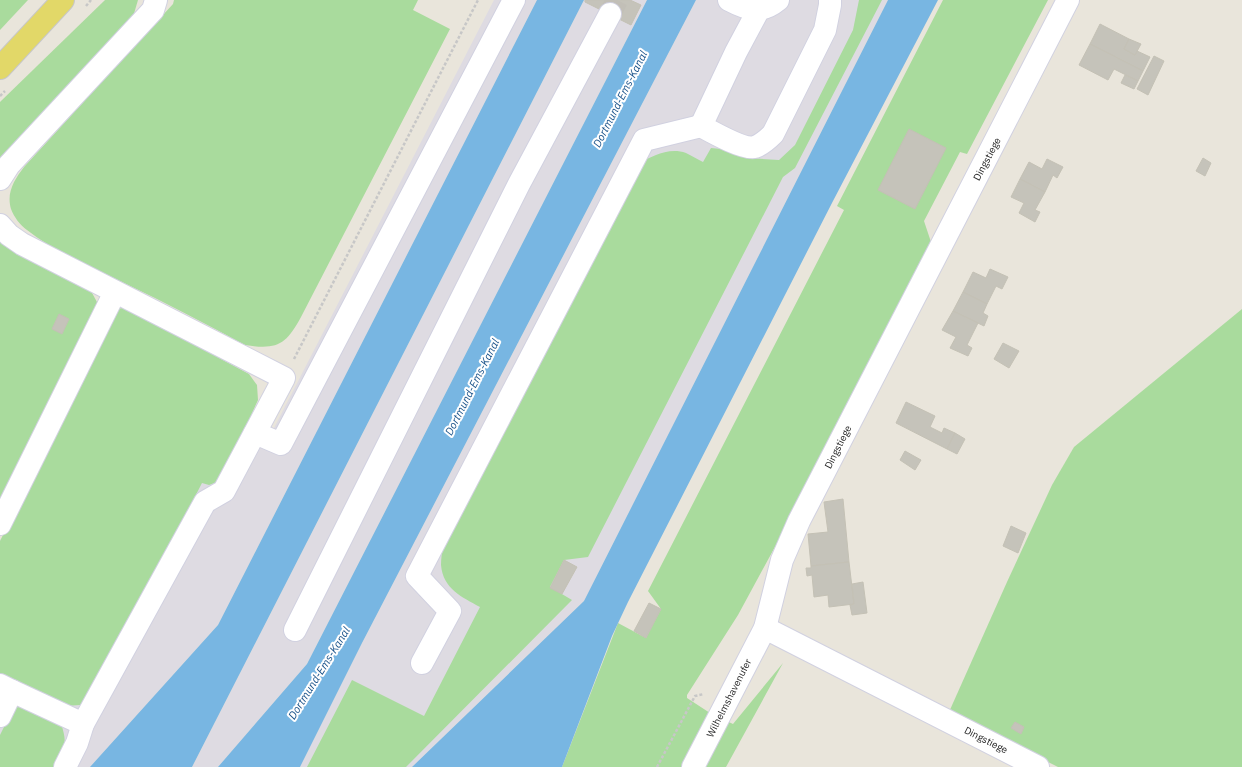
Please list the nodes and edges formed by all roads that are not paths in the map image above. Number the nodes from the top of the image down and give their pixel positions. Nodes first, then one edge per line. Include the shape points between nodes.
1 (156, 0) edge
2 (514, 0) edge
3 (729, 0) edge
4 (778, 0) edge
5 (830, 0) edge
6 (1068, 0) edge
7 (60, 4) edge
8 (759, 10) junction
9 (610, 14) tunnel mouth
10 (0, 68) edge
11 (700, 126) junction
12 (0, 178) edge
13 (0, 225) edge
14 (115, 292) junction
15 (255, 433) junction
16 (0, 524) edge
17 (765, 628) junction
18 (295, 630) dead end
19 (422, 664) dead end
20 (6, 688) edge
21 (0, 716) edge
22 (83, 724) junction
23 (65, 767) edge
24 (693, 767) edge
25 (1038, 767) edge

1 - 12 street via 153,10 9,165
2 - 15 street via 281,444
3 - 8 street
4 - 8 street via 770,7
5 - 11 street via 825,30 773,134 765,142 754,147 735,143
6 - 17 street, Dingstiege via 799,521 782,560
7 - 10 main road
8 - 11 street
9 - 18 street via 519,184
11 - 19 street via 644,140 417,576 450,611
13 - 14 street via 22,244
14 - 15 street via 284,378
14 - 16 street
15 - 22 street via 224,491 205,502
17 - 24 street, Wilhelmshavenufer
17 - 25 street, Dingstiege
20 - 21 street
20 - 22 street
22 - 23 street

